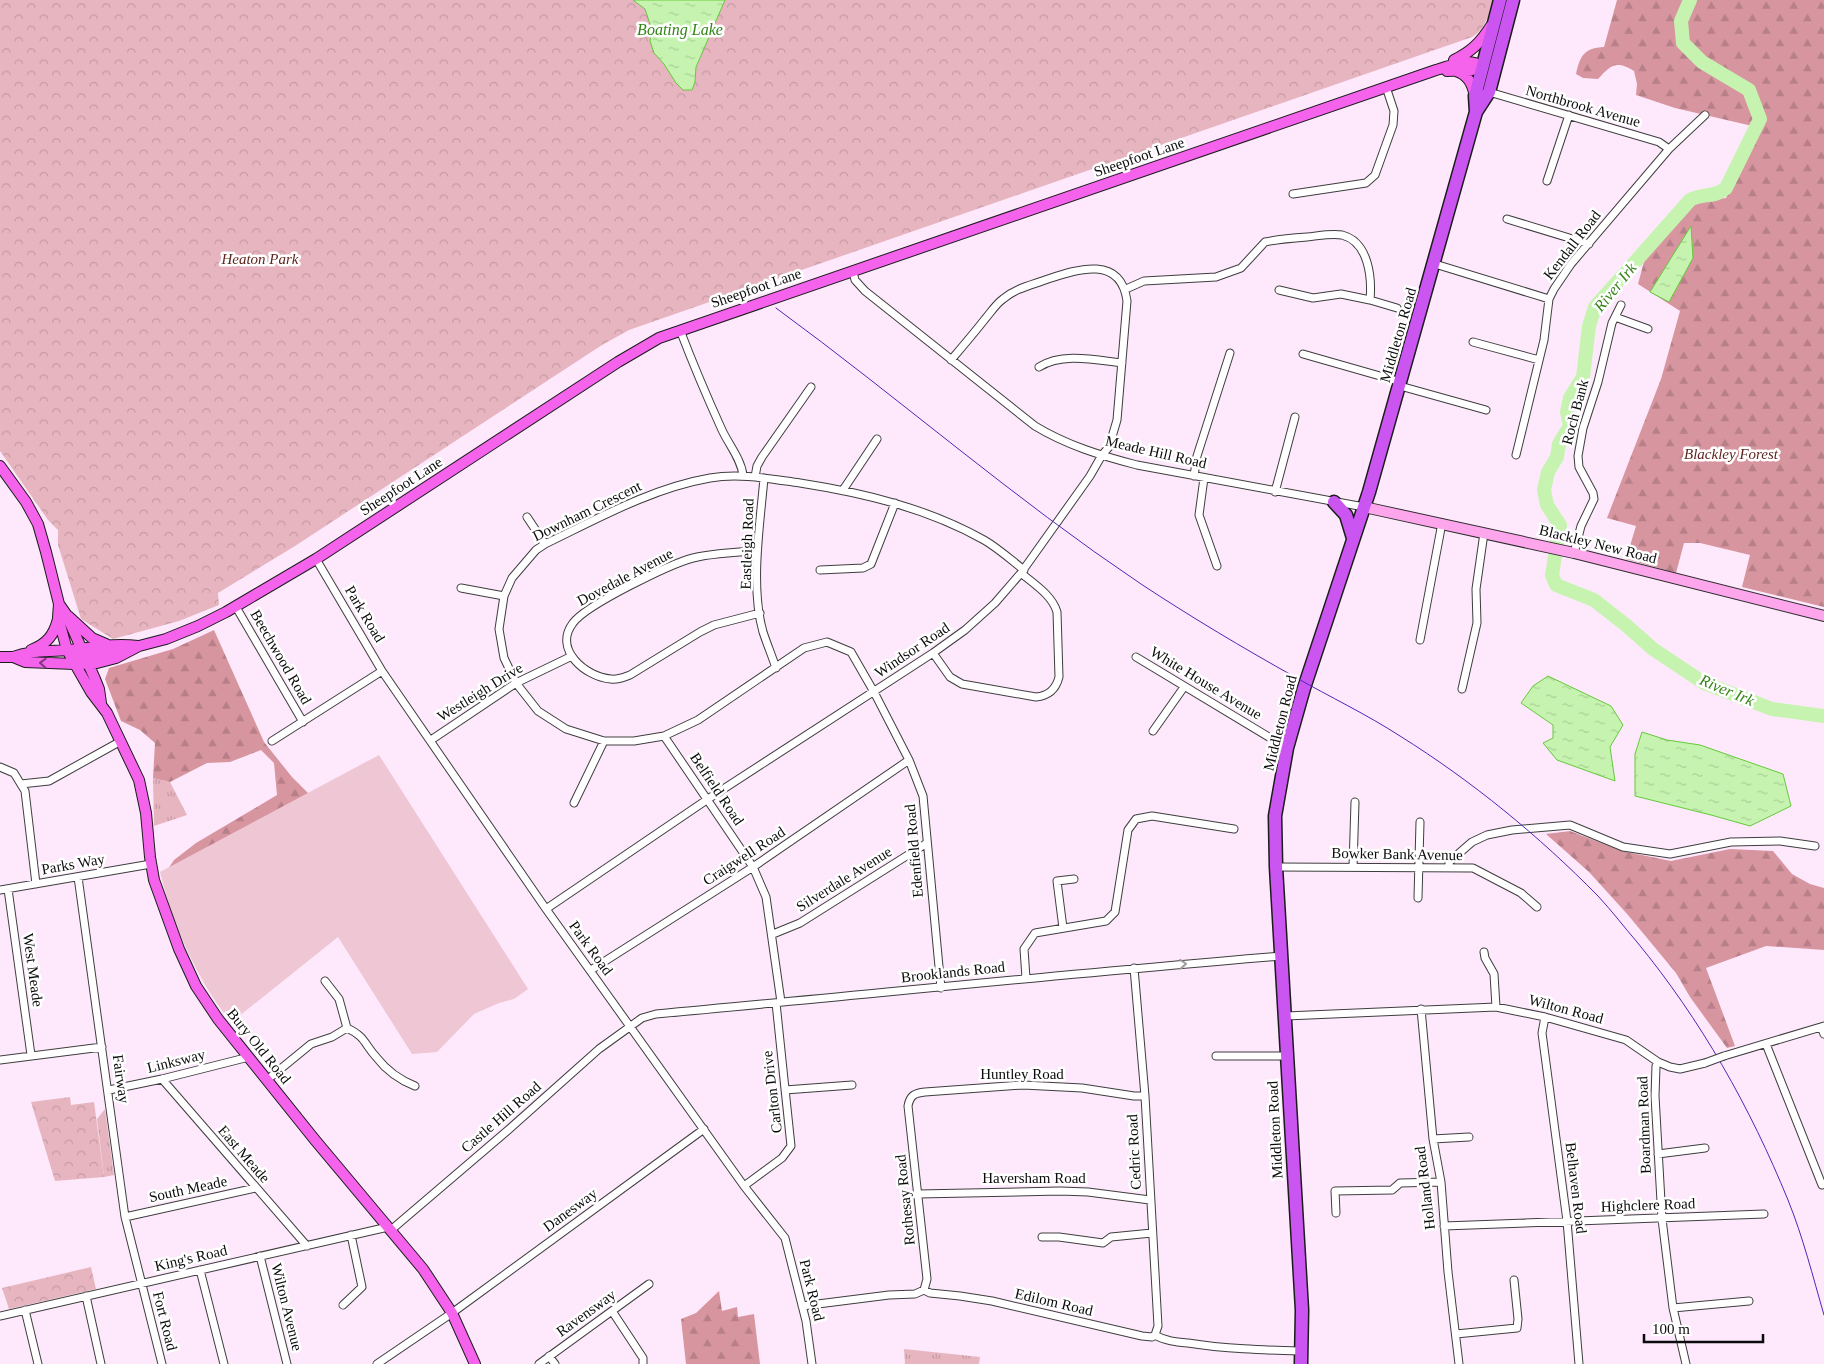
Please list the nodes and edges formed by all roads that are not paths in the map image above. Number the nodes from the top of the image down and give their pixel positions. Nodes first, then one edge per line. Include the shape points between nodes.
1 (1500, 0) edge
2 (1513, 0) edge
3 (1494, 20) junction
4 (1503, 33) junction
5 (1482, 67) junction
6 (1436, 70) junction
7 (1454, 71) junction
8 (1386, 87) junction
9 (1490, 87) junction
10 (1475, 96) junction
11 (1476, 112) junction
12 (1569, 115) junction
13 (1706, 115) dead end
14 (1669, 149) junction
15 (1546, 181) dead end
16 (1293, 194) dead end
17 (1507, 219) dead end
18 (1589, 244) junction
19 (1434, 264) junction
20 (852, 272) junction
21 (1126, 289) junction
22 (1279, 290) dead end
23 (1549, 299) junction
24 (1370, 300) junction
25 (1621, 305) dead end
26 (1397, 308) dead end
27 (1615, 317) junction
28 (1648, 329) dead end
29 (680, 330) junction
30 (1473, 342) dead end
31 (1230, 353) dead end
32 (1302, 354) dead end
33 (951, 360) junction
34 (1539, 360) junction
35 (1122, 363) junction
36 (1038, 367) dead end
37 (1400, 384) junction
38 (811, 387) dead end
39 (1486, 410) dead end
40 (1295, 418) dead end
41 (876, 439) dead end
42 (1102, 455) junction
43 (1516, 455) dead end
44 (0, 466) edge
45 (743, 475) junction
46 (1194, 476) junction
47 (755, 477) junction
48 (764, 478) junction
49 (1204, 478) junction
50 (843, 490) junction
51 (1275, 492) junction
52 (1334, 502) junction
53 (895, 503) junction
54 (1364, 507) junction
55 (528, 517) dead end
56 (1442, 523) junction
57 (1484, 533) junction
58 (1353, 538) junction
59 (545, 544) junction
60 (757, 551) junction
61 (1574, 553) junction
62 (316, 559) junction
63 (1217, 566) dead end
64 (820, 570) dead end
65 (1022, 571) junction
66 (461, 588) dead end
67 (504, 596) junction
68 (236, 607) junction
69 (760, 613) junction
70 (62, 616) junction
71 (1824, 616) edge
72 (1420, 640) dead end
73 (108, 644) junction
74 (139, 646) junction
75 (67, 650) junction
76 (26, 652) junction
77 (933, 653) junction
78 (84, 656) junction
79 (572, 656) junction
80 (0, 657) edge
81 (13, 657) junction
82 (1136, 657) dead end
83 (74, 664) junction
84 (776, 668) junction
85 (382, 671) junction
86 (516, 682) junction
87 (1184, 687) junction
88 (1462, 689) dead end
89 (874, 692) junction
90 (102, 704) junction
91 (303, 722) junction
92 (1153, 731) dead end
93 (664, 736) junction
94 (121, 740) junction
95 (431, 740) junction
96 (272, 741) dead end
97 (604, 741) junction
98 (1288, 748) junction
99 (909, 760) junction
100 (0, 767) edge
101 (22, 784) junction
102 (708, 799) junction
103 (1355, 802) dead end
104 (574, 803) dead end
105 (1420, 822) dead end
106 (1234, 829) dead end
107 (927, 843) junction
108 (1815, 846) dead end
109 (151, 864) junction
110 (753, 867) junction
111 (1276, 867) junction
112 (1353, 867) junction
113 (1418, 867) junction
114 (1450, 867) junction
115 (78, 877) junction
116 (1074, 879) dead end
117 (36, 884) junction
118 (4, 890) edge
119 (1418, 898) dead end
120 (1537, 907) dead end
121 (546, 909) junction
122 (1063, 928) junction
123 (773, 934) junction
124 (1484, 952) dead end
125 (1281, 956) junction
126 (1487, 960) junction
127 (1478, 963) dead end
128 (1134, 968) junction
129 (591, 970) junction
130 (1026, 978) junction
131 (325, 981) dead end
132 (941, 988) junction
133 (779, 1002) junction
134 (1496, 1007) junction
135 (1421, 1009) junction
136 (1286, 1016) junction
137 (1545, 1017) junction
138 (631, 1026) junction
139 (347, 1028) junction
140 (1823, 1029) edge
141 (1766, 1044) junction
142 (102, 1047) junction
143 (32, 1055) junction
144 (1216, 1056) dead end
145 (1287, 1056) junction
146 (249, 1057) junction
147 (0, 1060) edge
148 (1658, 1062) junction
149 (162, 1080) junction
150 (267, 1080) junction
151 (852, 1085) dead end
152 (415, 1086) dead end
153 (109, 1090) junction
154 (786, 1090) junction
155 (1145, 1096) junction
156 (908, 1106) joint
157 (704, 1129) junction
158 (1469, 1136) dead end
159 (1433, 1139) junction
160 (1705, 1148) dead end
161 (1658, 1154) junction
162 (1441, 1182) junction
163 (1822, 1185) dead end
164 (744, 1186) junction
165 (256, 1188) junction
166 (918, 1194) junction
167 (1150, 1200) junction
168 (1336, 1213) dead end
169 (1764, 1214) dead end
170 (126, 1217) junction
171 (1662, 1219) junction
172 (1567, 1221) junction
173 (1444, 1226) junction
174 (390, 1228) junction
175 (1152, 1233) junction
176 (351, 1235) junction
177 (1042, 1238) dead end
178 (306, 1246) junction
179 (260, 1256) junction
180 (200, 1270) junction
181 (1514, 1280) dead end
182 (142, 1283) junction
183 (649, 1284) dead end
184 (924, 1290) junction
185 (86, 1296) junction
186 (1749, 1301) dead end
187 (343, 1305) dead end
188 (802, 1306) junction
189 (1673, 1308) junction
190 (25, 1310) junction
191 (612, 1311) junction
192 (452, 1313) junction
193 (0, 1316) edge
194 (1456, 1334) junction
195 (1155, 1335) junction
196 (549, 1356) junction
197 (1301, 1358) edge
198 (38, 1364) edge
199 (101, 1364) edge
200 (162, 1364) edge
201 (224, 1364) edge
202 (287, 1364) edge
203 (377, 1364) edge
204 (475, 1364) edge
205 (538, 1364) edge
206 (555, 1364) edge
207 (643, 1364) edge
208 (812, 1364) edge
209 (1459, 1364) edge
210 (1579, 1364) edge
211 (1686, 1364) edge

1 - 3 highway, Middleton Road
2 - 4 highway, Middleton Road
3 - 5 highway, Middleton Road
3 - 6 main road, Sheepfoot Lane via 1470,52
4 - 5 highway via 1496,42 1490,61
4 - 9 highway, Middleton Road
5 - 6 main road, Sheepfoot Lane via 1468,62
5 - 7 main road, Sheepfoot Lane
5 - 9 highway
5 - 10 highway, Middleton Road
6 - 7 main road, Sheepfoot Lane
6 - 8 main road, Sheepfoot Lane
7 - 10 main road via 1465,75
8 - 16 street via 1395,118 1370,181
8 - 20 main road, Sheepfoot Lane
9 - 11 highway, Middleton Road
9 - 12 street, Northbrook Avenue
10 - 11 highway, Middleton Road
11 - 19 highway, Middleton Road
12 - 14 street, Northbrook Avenue via 1659,142
12 - 15 street
13 - 14 street, Kendall Road
14 - 18 street, Kendall Road
17 - 18 street
18 - 23 street, Kendall Road
19 - 23 street
19 - 37 highway, Middleton Road
20 - 29 main road, Sheepfoot Lane
20 - 33 street, Meade Hill Road via 865,291
21 - 24 street via 1144,281 1216,277 1241,268 1265,242 1332,234 1348,238 1364,255 1372,284
21 - 33 street via 1109,272 1092,268 1016,290 1002,300
21 - 35 street, Windsor Road
22 - 24 street via 1313,298 1341,294
23 - 34 street, Kendall Road
24 - 26 street
25 - 27 street, Roch Bank
27 - 28 street
27 - 61 street, Roch Bank via 1578,456 1579,467 1594,499 1581,526
29 - 45 street
29 - 62 main road, Sheepfoot Lane via 647,344 618,362
30 - 34 street
31 - 46 street via 1197,456
32 - 37 street
33 - 42 street, Meade Hill Road via 1035,426
34 - 43 street, Kendall Road
35 - 36 street via 1065,359
35 - 42 street, Windsor Road via 1114,434
37 - 39 street
37 - 54 highway, Middleton Road
38 - 47 street via 762,457
40 - 51 street
41 - 50 street
42 - 46 street, Meade Hill Road
42 - 65 street, Windsor Road
44 - 70 main road, Bury Old Road via 38,524
45 - 47 street, Downham Crescent
45 - 59 street, Downham Crescent via 707,478 665,489
46 - 49 street, Meade Hill Road
47 - 48 street, Downham Crescent
48 - 50 street, Downham Crescent
48 - 60 street, Eastleigh Road
49 - 51 street, Meade Hill Road
49 - 63 street via 1199,516
50 - 53 street, Downham Crescent
51 - 52 street, Meade Hill Road
52 - 54 street, Meade Hill Road
52 - 58 highway via 1346,515
53 - 64 street via 871,564 863,568
53 - 65 street, Downham Crescent via 950,522 986,541
54 - 56 street, Blackley New Road
54 - 58 highway, Middleton Road
55 - 59 street
56 - 57 street, Blackley New Road
56 - 72 street
57 - 61 street, Blackley New Road
57 - 88 street via 1476,589 1477,623
58 - 98 highway, Middleton Road
59 - 67 street, Downham Crescent via 512,578
60 - 69 street, Eastleigh Road
60 - 79 street, Dovedale Avenue via 692,558 620,592 579,616 572,624 566,638
61 - 71 street, Blackley New Road
62 - 68 main road, Sheepfoot Lane
62 - 85 street, Park Road
65 - 77 street, Windsor Road via 995,603
65 - 77 street, Downham Crescent via 1056,606 1059,678 1052,690 1036,697 962,684 950,677
66 - 67 street
67 - 86 street, Downham Crescent via 499,629 504,658
68 - 74 main road, Sheepfoot Lane via 180,634
68 - 91 street, Beechwood Road
69 - 79 street via 714,625 618,679 589,672
69 - 84 street, Eastleigh Road
70 - 73 main road via 92,638
70 - 75 main road, Bury Old Road
70 - 76 main road via 49,640
70 - 78 main road, Bury Old Road
73 - 74 main road, Sheepfoot Lane
73 - 78 main road, Sheepfoot Lane
74 - 78 main road, Sheepfoot Lane via 127,652
75 - 76 main road, Sheepfoot Lane
75 - 78 main road, Sheepfoot Lane
75 - 83 main road, Bury Old Road
76 - 81 main road
77 - 89 street, Windsor Road
78 - 83 main road, Sheepfoot Lane
78 - 90 main road, Bury Old Road
79 - 86 street, Westleigh Drive
80 - 81 main road
83 -> 81 main road, Sheepfoot Lane via 26,662
82 - 87 street, White House Avenue
83 - 90 main road, Bury Old Road
84 - 89 street, Downham Crescent via 804,648 827,642 851,652
84 - 93 street, Downham Crescent via 698,720
85 - 91 street
85 - 95 street, Park Road
86 - 95 street, Westleigh Drive
86 - 97 street, Downham Crescent via 538,711 566,729
87 - 92 street
87 - 98 street, White House Avenue
89 - 99 street, Edenfield Road
89 - 102 street, Windsor Road
90 - 94 main road, Bury Old Road
91 - 96 street
93 - 97 street, Downham Crescent
93 - 102 street, Belfield Road
94 - 101 street via 49,781
94 - 109 main road, Bury Old Road via 143,795
95 - 121 street, Park Road
97 - 104 street
98 - 111 highway, Middleton Road via 1275,816
99 - 107 street, Edenfield Road via 923,796
99 - 110 street, Craigwell Road
100 - 101 street via 14,773
101 - 117 street
102 - 110 street, Belfield Road
102 - 121 street, Windsor Road
103 - 112 street
105 - 113 street
106 - 122 street via 1152,816 1136,819 1128,830 1115,912 1106,921
107 - 123 street, Silverdale Avenue via 800,923
107 - 132 street, Edenfield Road
108 - 114 street via 1780,840 1732,842 1670,854 1623,847 1570,825 1487,835 1472,842 1449,862
109 - 115 street, Parks Way
109 - 146 main road, Bury Old Road via 160,898 196,986
110 - 123 street, Belfield Road via 766,897
110 - 129 street, Craigwell Road
111 - 112 street, Bowker Bank Avenue
111 - 125 highway, Middleton Road
112 - 113 street, Bowker Bank Avenue
113 - 114 street, Bowker Bank Avenue
113 - 119 street
114 - 120 street, Bowker Bank Avenue via 1473,868 1521,893
115 - 117 street, Parks Way
115 - 142 street, Fairway
116 - 122 street via 1057,881
117 - 118 street, Parks Way
118 - 143 street, West Meade
121 - 129 street, Park Road
122 - 130 street via 1035,933 1024,949
123 - 133 street, Belfield Road
124 - 126 street
128 -> 125 street, Brooklands Road
125 - 136 highway, Middleton Road
126 - 127 street
126 - 134 street via 1494,974
128 - 130 street, Brooklands Road
128 - 155 street, Cedric Road
129 - 138 street, Park Road
130 - 132 street, Brooklands Road
131 - 139 street via 339,999
132 - 133 street, Brooklands Road
133 - 138 street, Brooklands Road via 656,1014
133 - 154 street, Carlton Drive
134 - 135 street, Wilton Road
134 - 137 street, Wilton Road
135 - 136 street, Wilton Road
135 - 159 street, Holland Road
136 - 145 highway, Middleton Road
137 - 148 street, Wilton Road via 1626,1040
137 - 172 street, Belhaven Road via 1542,1033
138 - 157 street, Park Road
138 - 174 street, Castle Hill Road via 599,1049
139 - 150 street via 311,1044
139 - 152 street via 358,1033 377,1059 402,1081
140 - 141 street, Wilton Road
141 - 148 street, Wilton Road, bridge via 1680,1069
141 - 163 street
142 - 143 street
142 - 153 street, Fairway
143 - 147 street
144 - 145 street
145 - 197 highway, Middleton Road via 1302,1310
146 - 149 street, Linksway
146 - 150 main road, Bury Old Road
148 - 161 street, Boardman Road via 1655,1096
149 - 153 street, Linksway
149 - 165 street, East Meade
150 - 174 main road, Bury Old Road
151 - 154 street
153 - 170 street, Fairway
154 - 164 street, Carlton Drive via 792,1140 790,1150
155 - 156 street, Huntley Road via 1023,1085 917,1093 909,1099
155 - 167 street, Cedric Road
156 - 166 street, Rothesay Road
157 - 164 street, Park Road
157 - 192 street, Danesway
158 - 159 street
159 - 162 street, Holland Road
160 - 161 street
161 - 171 street, Boardman Road
162 - 168 street via 1400,1183 1392,1190 1335,1191
162 - 173 street, Holland Road
164 - 188 street, Park Road via 785,1238
165 - 170 street, South Meade
165 - 178 street, East Meade
166 - 167 street, Haversham Road via 1060,1191
166 - 184 street, Rothesay Road via 927,1278
167 - 175 street, Cedric Road
169 - 171 street, Highclere Road
170 - 182 street, Fairway
171 - 172 street, Highclere Road
171 - 189 street, Boardman Road
172 - 173 street, Highclere Road
172 - 210 street, Belhaven Road
173 - 194 street, Holland Road
174 - 176 street, King's Road
174 - 192 main road, Bury Old Road
175 - 177 street via 1111,1237 1103,1243
175 - 195 street, Cedric Road via 1158,1326
176 - 178 street, King's Road
176 - 187 street via 362,1287
178 - 179 street, King's Road
179 - 180 street, King's Road
179 - 202 street, Wilton Avenue
180 - 182 street, King's Road
180 - 201 street
181 - 194 street via 1517,1328
182 - 185 street, King's Road
182 - 200 street, Fort Road
183 - 191 street, Ravensway
184 - 188 street, Edilom Road via 914,1294
184 - 195 street, Edilom Road via 992,1301 1142,1336
185 - 190 street, King's Road
185 - 199 street
186 - 189 street
188 - 208 street, Park Road
189 - 211 street, Boardman Road
190 - 193 street, King's Road
190 - 198 street
191 - 196 street, Ravensway
191 - 207 street via 643,1358
192 - 203 street, Danesway
192 - 204 main road, Bury Old Road
194 - 209 street, Holland Road
195 - 197 street, Edilom Road via 1175,1341
196 - 205 street, Ravensway
196 - 206 street

